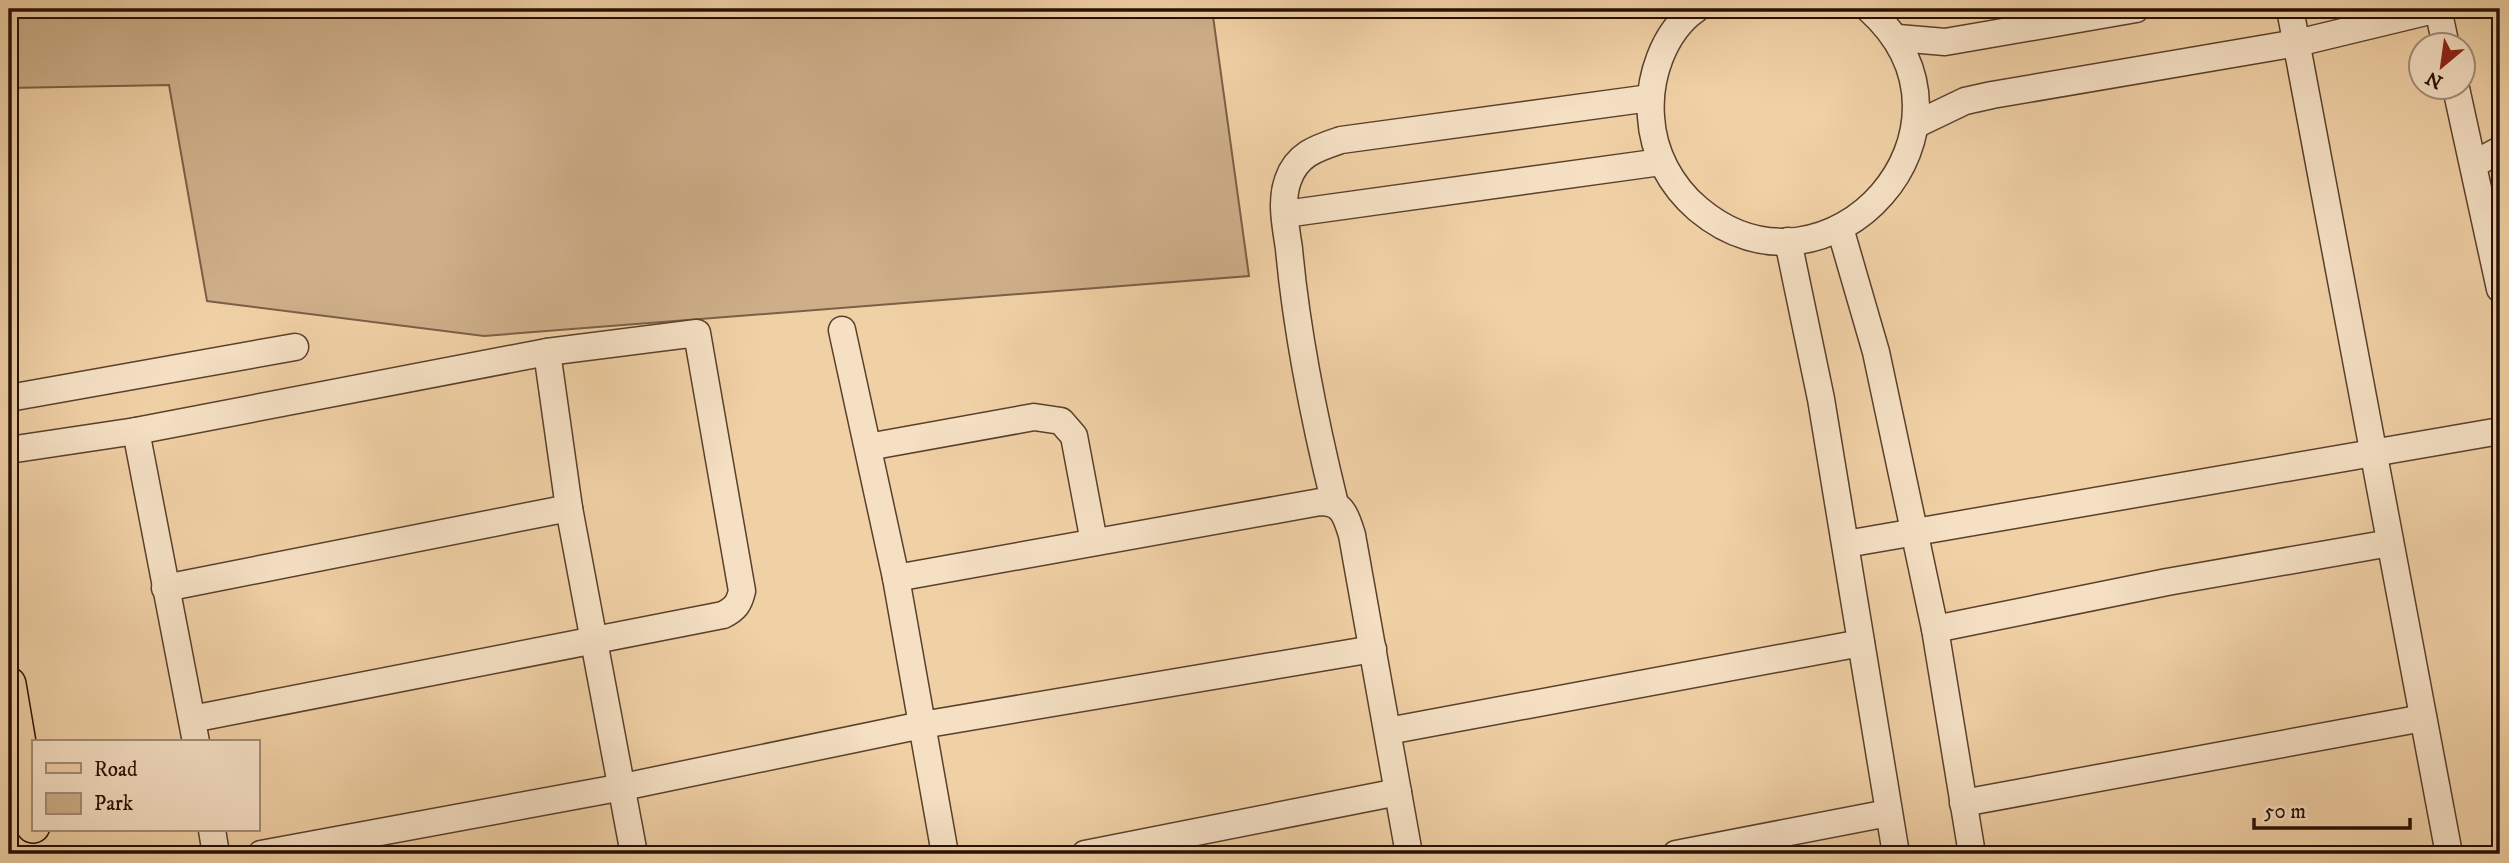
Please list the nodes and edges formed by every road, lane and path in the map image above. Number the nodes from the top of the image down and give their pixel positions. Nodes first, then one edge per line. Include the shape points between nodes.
1 (1696, 9) edge
2 (1869, 9) edge
3 (2136, 9) edge
4 (2290, 9) edge
5 (2438, 9) edge
6 (2443, 32) edge
7 (1898, 38) junction
8 (2297, 43) junction
9 (1650, 99) junction
10 (2459, 102) edge
11 (1915, 125) junction
12 (2500, 150) edge
13 (1661, 162) junction
14 (2474, 164) junction
15 (1285, 214) junction
16 (1840, 228) junction
17 (1788, 241) junction
18 (2500, 289) edge
19 (842, 330) dead end
20 (295, 347) dead end
21 (547, 352) junction
22 (9, 398) edge
23 (136, 431) junction
24 (2500, 431) edge
25 (868, 447) junction
26 (9, 450) edge
27 (2373, 453) junction
28 (1335, 504) junction
29 (569, 508) junction
30 (1913, 533) junction
31 (1094, 542) junction
32 (2390, 543) junction
33 (1846, 544) junction
34 (896, 578) junction
35 (165, 587) junction
36 (1935, 629) junction
37 (594, 640) junction
38 (1861, 643) junction
39 (1373, 649) junction
40 (9, 684) edge
41 (2423, 718) junction
42 (922, 725) junction
43 (194, 730) edge
44 (1388, 731) junction
45 (623, 787) junction
46 (1398, 792) junction
47 (1963, 803) junction
48 (1888, 813) junction
49 (32, 816) edge
50 (35, 832) edge
51 (212, 832) edge
52 (38, 854) edge
53 (216, 854) edge
54 (261, 854) edge
55 (634, 854) edge
56 (945, 854) edge
57 (1085, 854) edge
58 (1409, 854) edge
59 (1676, 854) edge
60 (1896, 854) edge
61 (1972, 854) edge
62 (2449, 854) edge

1 - 9 street via 1686,16 1661,54
2 - 7 street
3 - 7 street via 1945,42
4 - 8 street
5 - 6 street
5 - 8 street
7 - 11 street via 1916,94
8 - 11 street via 1992,95 1965,101
8 - 27 street
9 - 13 street via 1651,131
9 - 15 street via 1341,140 1310,150 1297,163 1284,196
10 - 14 street
11 - 16 street via 1907,158 1891,186 1868,210
12 - 14 street
13 - 15 street
13 - 17 street via 1682,195 1713,221 1749,236
14 - 18 street
15 - 28 street via 1294,311 1311,408
16 - 17 street
16 - 30 street via 1876,352
17 - 33 street
19 - 25 street
20 - 22 street
21 - 23 street
21 - 29 street
21 - 37 street via 697,332 741,591 737,606 723,615
23 - 26 street
23 - 35 street
24 - 27 street
25 - 31 street via 1042,415 1061,421 1074,436
25 - 34 street
27 - 30 street
27 - 32 street
28 - 31 street via 1320,502
28 - 39 street via 1346,514 1352,536
29 - 35 street
29 - 37 street
30 - 33 street
30 - 36 street
31 - 34 street
32 - 36 street
32 - 41 street
33 - 38 street
34 - 42 street
35 - 43 street
36 - 47 street
37 - 43 street
37 - 45 street
38 - 44 street
38 - 48 street
39 - 42 street
39 - 44 street
40 - 49 main road
41 - 47 street
41 - 62 street
42 - 45 street
42 - 56 street
44 - 46 street
45 - 54 street
45 - 55 street
46 - 57 street
46 - 58 street
47 - 61 street
48 - 59 street
48 - 60 street
50 - 52 main road
51 - 53 street

